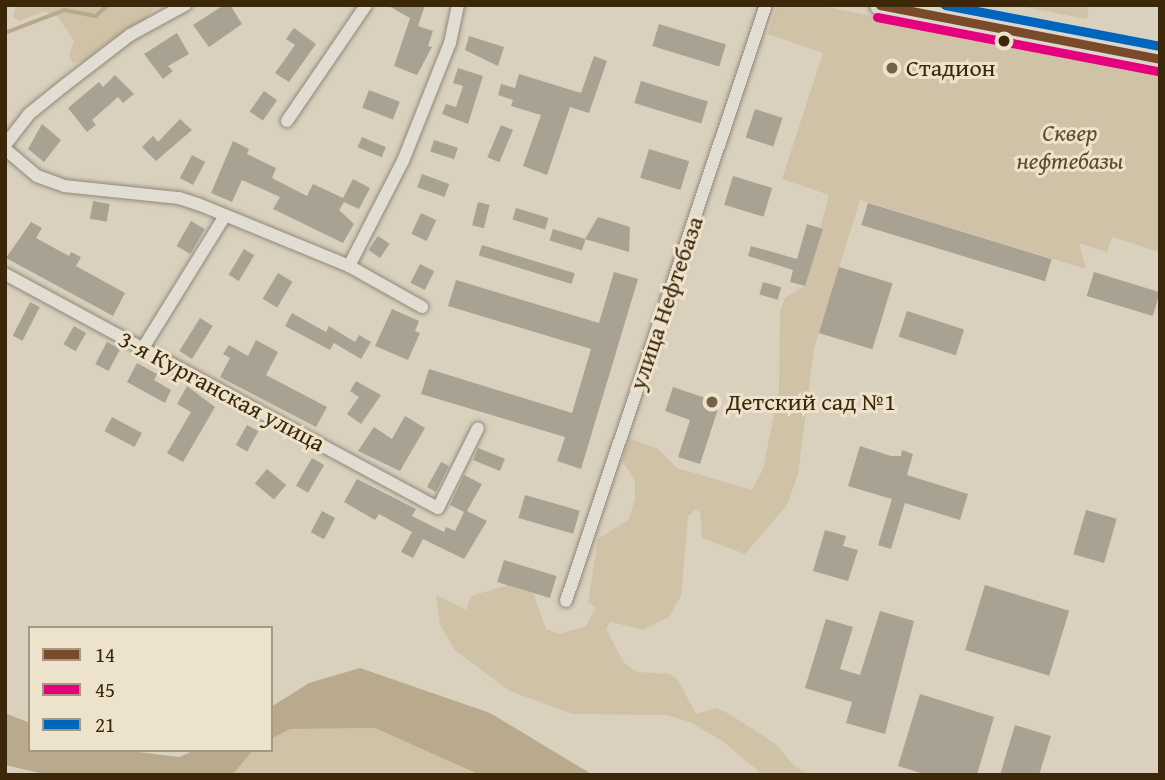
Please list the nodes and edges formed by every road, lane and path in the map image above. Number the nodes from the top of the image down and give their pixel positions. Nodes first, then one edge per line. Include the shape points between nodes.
1 (185, 5) edge
2 (366, 5) edge
3 (458, 5) edge
4 (766, 5) edge
5 (879, 5) edge
6 (1160, 59) edge
7 (287, 121) dead end
8 (5, 147) edge
9 (225, 216) junction
10 (349, 266) junction
11 (5, 274) edge
12 (422, 307) dead end
13 (143, 348) junction
14 (478, 428) dead end
15 (566, 601) dead end

1 - 8 street via 130,35 65,85 29,114
2 - 7 street
3 - 10 street via 450,43 403,161
4 - 15 street, улица Нефтебаза
5 - 6 main road
8 - 9 street via 37,176 64,186 179,198
9 - 10 street
9 - 13 street
10 - 12 street
11 - 13 street, 3-я Курганская улица
13 - 14 street, 3-я Курганская улица via 438,508

